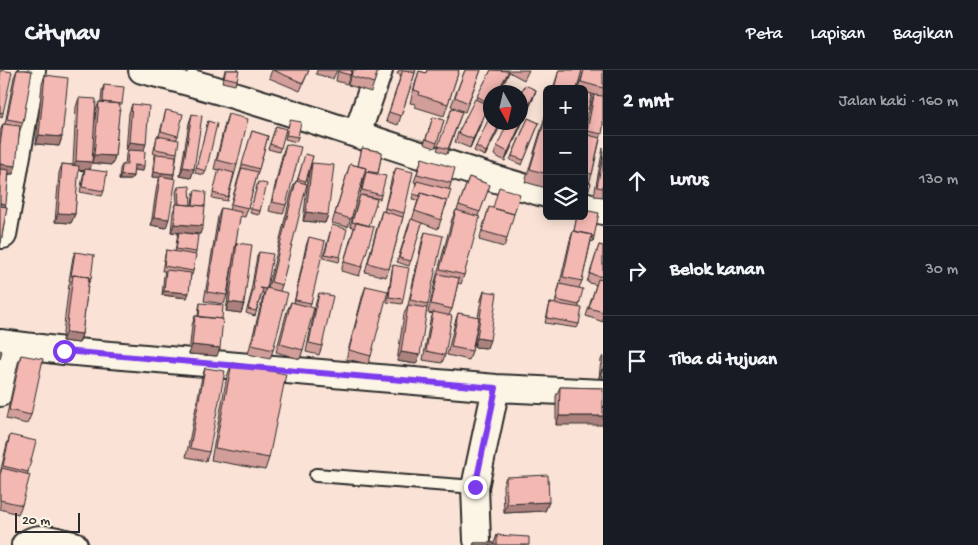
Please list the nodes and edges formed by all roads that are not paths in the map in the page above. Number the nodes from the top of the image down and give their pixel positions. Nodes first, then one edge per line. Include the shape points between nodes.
1 (32, 70) edge
2 (142, 70) edge
3 (379, 70) edge
4 (357, 134) junction
5 (543, 193) edge
6 (588, 206) edge
7 (603, 210) edge
8 (3, 235) edge
9 (5, 344) edge
10 (496, 388) junction
11 (0, 392) edge
12 (603, 393) edge
13 (316, 475) dead end
14 (475, 487) junction
15 (477, 540) dead end
16 (25, 545) edge
17 (74, 545) edge

1 - 8 street
2 - 4 street via 282,109
3 - 4 street
4 - 5 street
6 - 7 street
9 - 10 street
9 - 11 street
10 - 12 street
10 - 14 street
13 - 14 lane
14 - 15 street
16 - 17 street via 42,538

